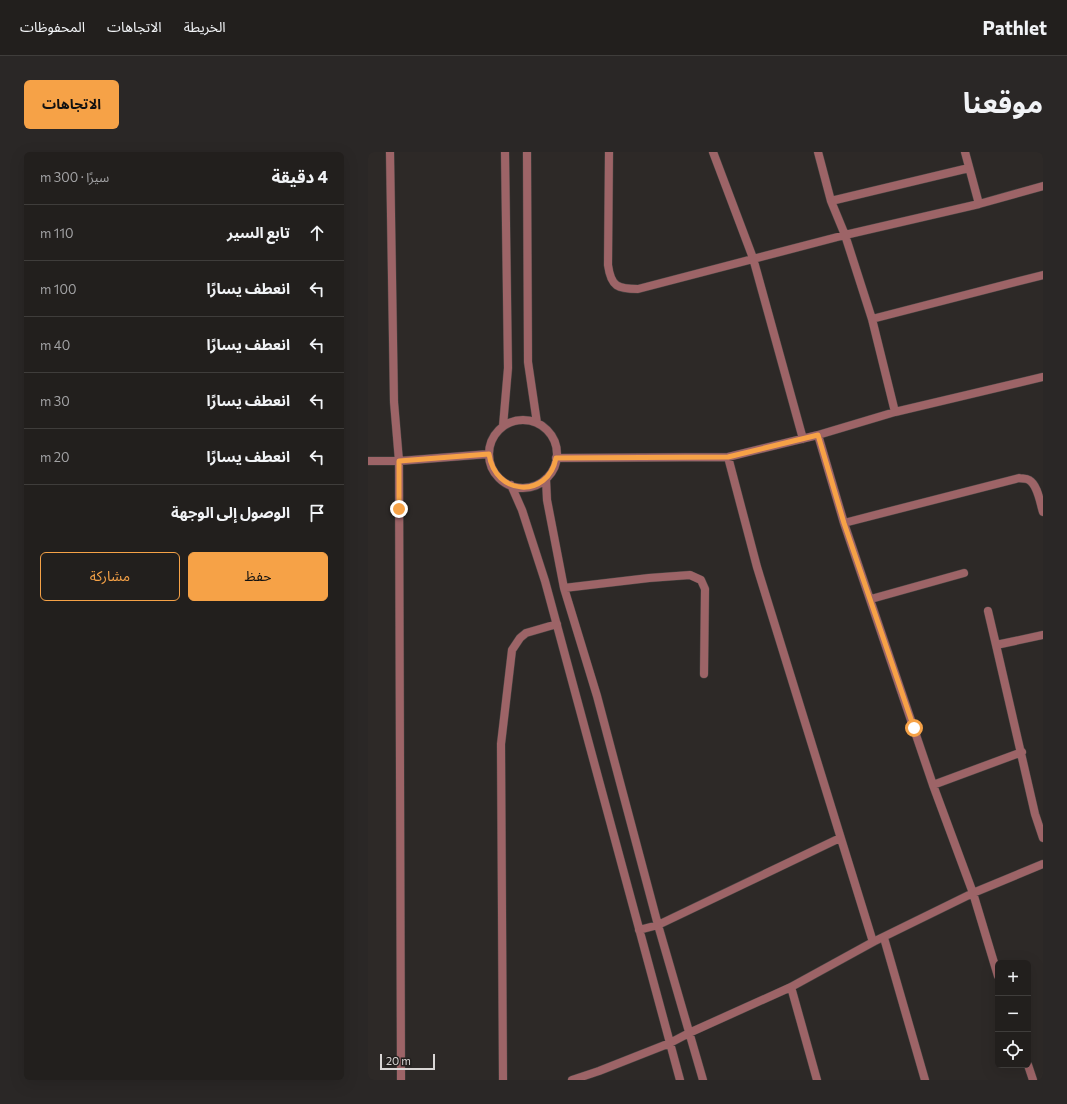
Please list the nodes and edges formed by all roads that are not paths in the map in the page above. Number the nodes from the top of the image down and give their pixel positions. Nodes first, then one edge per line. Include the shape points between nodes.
1 (390, 152) edge
2 (505, 152) edge
3 (527, 152) edge
4 (609, 152) edge
5 (713, 152) edge
6 (818, 152) edge
7 (965, 152) edge
8 (969, 168) junction
9 (1043, 186) edge
10 (831, 201) junction
11 (979, 204) junction
12 (845, 235) junction
13 (753, 258) junction
14 (1043, 275) edge
15 (872, 319) junction
16 (1043, 377) edge
17 (895, 412) junction
18 (537, 423) junction
19 (503, 426) junction
20 (818, 435) junction
21 (803, 438) junction
22 (489, 454) junction
23 (728, 457) junction
24 (556, 458) junction
25 (368, 461) edge
26 (399, 461) junction
27 (546, 479) junction
28 (511, 485) junction
29 (1043, 512) edge
30 (844, 523) junction
31 (964, 573) dead end
32 (564, 588) junction
33 (871, 599) junction
34 (988, 611) dead end
35 (557, 624) junction
36 (1043, 635) edge
37 (996, 645) junction
38 (704, 674) dead end
39 (1022, 752) junction
40 (933, 785) junction
41 (840, 838) junction
42 (1043, 838) edge
43 (1043, 864) edge
44 (973, 893) junction
45 (658, 925) junction
46 (639, 930) junction
47 (884, 938) junction
48 (873, 942) junction
49 (995, 966) edge
50 (792, 987) junction
51 (689, 1033) junction
52 (670, 1043) junction
53 (1029, 1068) edge
54 (599, 1076) edge
55 (401, 1080) edge
56 (503, 1080) edge
57 (572, 1080) edge
58 (680, 1080) edge
59 (703, 1080) edge
60 (817, 1080) edge
61 (924, 1080) edge
62 (1033, 1080) edge

1 - 26 street via 394,402
2 - 19 street via 508,368
3 - 18 street via 528,362
4 - 13 street via 608,265 610,277 615,285 624,289 638,289
5 - 13 street
6 - 10 street
7 - 8 street
8 - 10 street
8 - 11 street
9 - 11 street
10 - 12 street
11 - 12 street
12 - 13 street
12 - 15 street
13 - 21 street
14 - 15 street
15 - 17 street
16 - 17 street
17 - 20 street
18 - 19 street via 526,420 514,421
18 - 24 street via 546,429 552,438 556,447
19 - 22 street via 495,434
20 - 21 street
20 - 30 street
21 - 23 street
22 - 26 street
22 - 28 street via 490,464 495,473
23 - 24 street
23 - 41 street via 757,567
24 - 27 street via 555,466
25 - 26 street
26 - 55 street
27 - 28 street via 523,488
27 - 32 street via 547,500
28 - 35 street via 527,525
29 - 30 street via 1032,482 1019,478
30 - 33 street
31 - 33 street
32 - 38 street via 683,576 701,580 705,590
32 - 45 street via 598,696
33 - 40 street
34 - 37 street
35 - 46 street
35 - 56 street via 526,633 512,650 501,744
36 - 37 street
37 - 39 street
39 - 40 street
39 - 42 street via 1035,814
40 - 44 street
41 - 45 street
41 - 48 street
43 - 44 street
44 - 47 street
44 - 49 street
45 - 46 street
45 - 51 street
46 - 52 street
47 - 48 street
47 - 61 street
48 - 50 street
50 - 51 street
50 - 60 street
51 - 52 street
51 - 59 street
52 - 54 street
52 - 58 street
53 - 62 street
54 - 57 street

